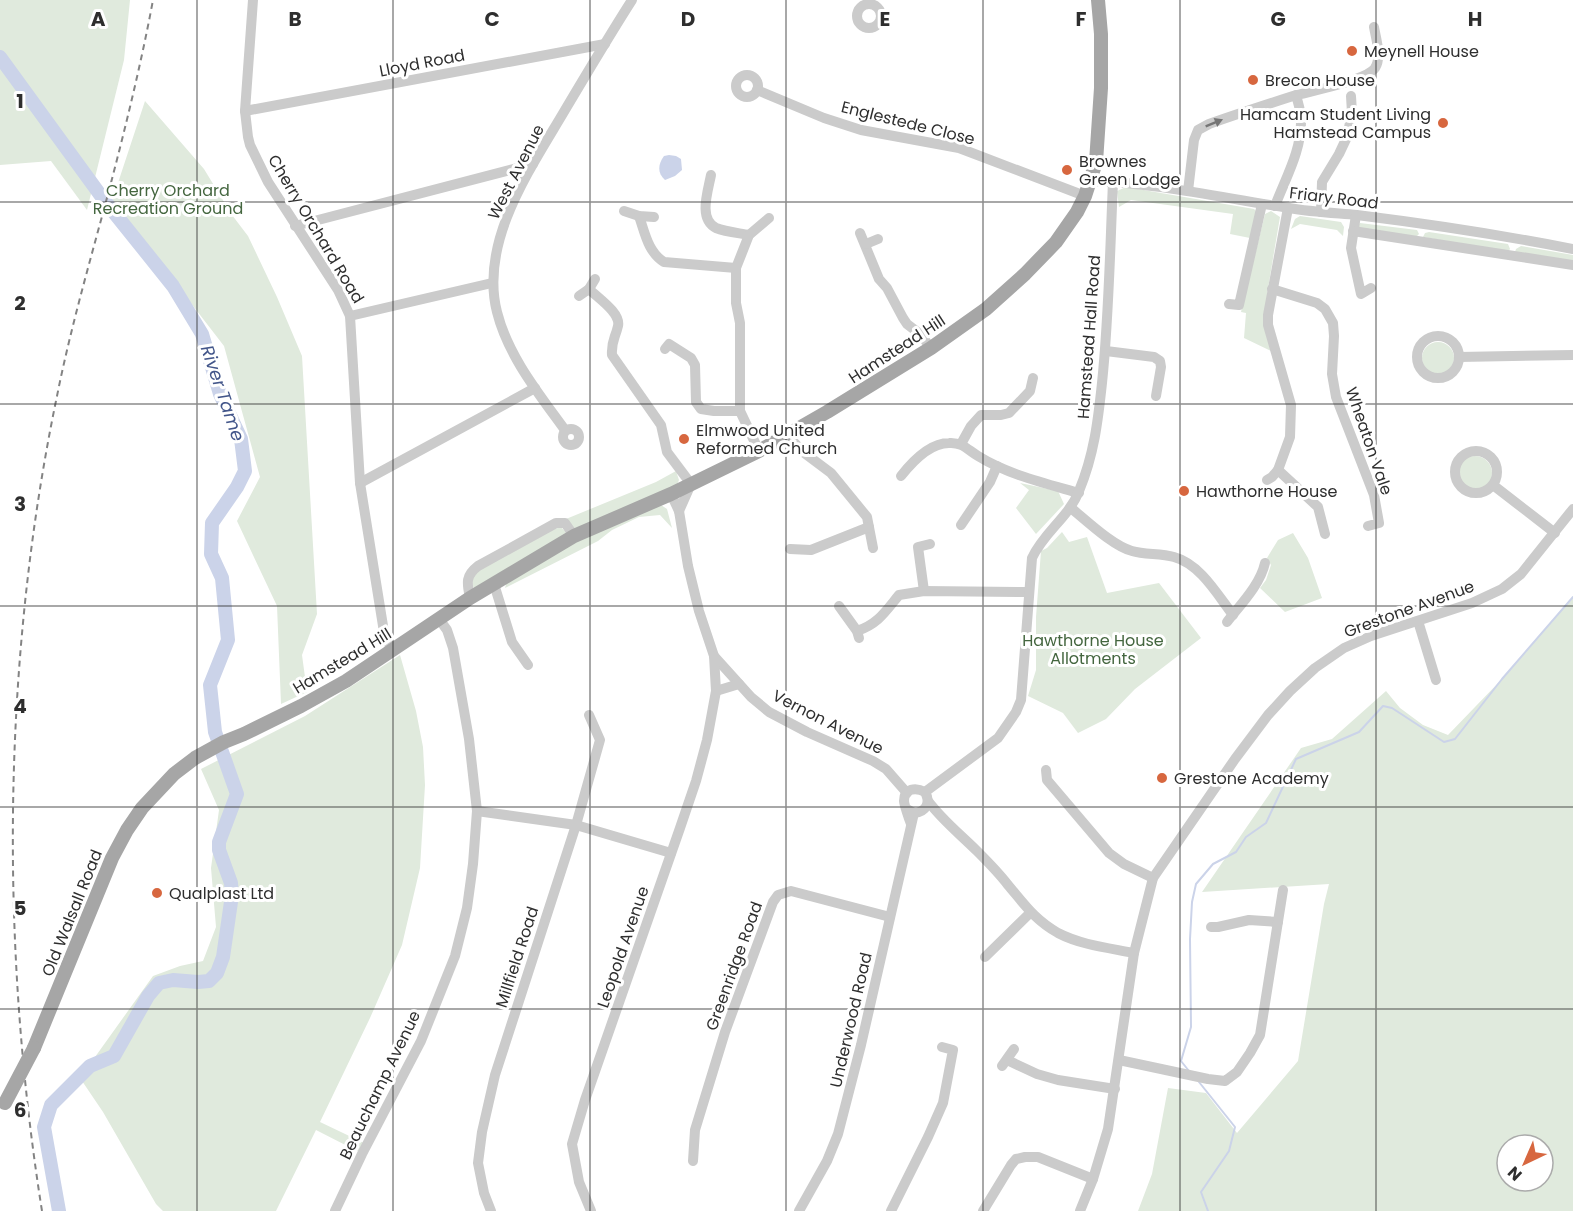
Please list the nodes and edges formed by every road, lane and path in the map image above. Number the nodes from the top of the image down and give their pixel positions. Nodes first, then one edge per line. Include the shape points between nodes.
1 (253, 0) edge
2 (632, 0) edge
3 (1098, 0) edge
4 (1374, 27) dead end
5 (605, 44) junction
6 (758, 90) dead end
7 (1296, 95) junction
8 (1351, 96) dead end
9 (245, 111) junction
10 (533, 164) junction
11 (711, 175) dead end
12 (1091, 181) junction
13 (1113, 182) junction
14 (1188, 191) junction
15 (1085, 196) junction
16 (1262, 204) junction
17 (1275, 206) junction
18 (1288, 208) junction
19 (624, 211) dead end
20 (1321, 212) junction
21 (1356, 215) junction
22 (639, 216) junction
23 (654, 217) dead end
24 (769, 218) dead end
25 (295, 226) junction
26 (1353, 231) junction
27 (860, 233) dead end
28 (749, 235) junction
29 (878, 239) dead end
30 (866, 244) junction
31 (1573, 249) edge
32 (1573, 265) edge
33 (736, 268) junction
34 (492, 283) junction
35 (1371, 288) dead end
36 (1272, 289) junction
37 (579, 296) dead end
38 (1229, 304) dead end
39 (350, 316) junction
40 (665, 348) dead end
41 (931, 348) junction
42 (1106, 351) junction
43 (1573, 355) edge
44 (1459, 357) junction
45 (1032, 378) dead end
46 (535, 388) junction
47 (1156, 396) dead end
48 (740, 411) junction
49 (566, 430) dead end
50 (787, 435) junction
51 (961, 444) junction
52 (759, 451) junction
53 (899, 460) dead end
54 (909, 466) junction
55 (997, 466) junction
56 (1278, 470) junction
57 (901, 477) dead end
58 (1267, 480) dead end
59 (360, 483) junction
60 (691, 484) junction
61 (1492, 485) dead end
62 (1079, 493) junction
63 (672, 494) junction
64 (1071, 508) junction
65 (1573, 509) edge
66 (679, 511) junction
67 (965, 522) dead end
68 (1368, 526) dead end
69 (869, 527) junction
70 (1555, 533) junction
71 (1325, 534) dead end
72 (574, 536) junction
73 (930, 544) dead end
74 (873, 548) dead end
75 (790, 549) dead end
76 (1265, 563) dead end
77 (494, 584) junction
78 (924, 591) junction
79 (1029, 592) junction
80 (470, 598) junction
81 (839, 606) dead end
82 (439, 619) junction
83 (1418, 621) junction
84 (392, 651) junction
85 (714, 656) junction
86 (528, 665) dead end
87 (1436, 680) dead end
88 (739, 684) junction
89 (716, 691) junction
90 (589, 716) dead end
91 (208, 751) joint
92 (1046, 770) dead end
93 (907, 793) junction
94 (927, 797) junction
95 (477, 811) junction
96 (914, 812) junction
97 (940, 816) junction
98 (576, 825) junction
99 (671, 853) junction
100 (1153, 878) junction
101 (1282, 890) dead end
102 (1030, 913) junction
103 (890, 917) junction
104 (1278, 922) junction
105 (1210, 927) dead end
106 (1134, 953) junction
107 (985, 957) dead end
108 (942, 1047) dead end
109 (1014, 1048) dead end
110 (1119, 1060) junction
111 (1114, 1089) junction
112 (2, 1105) edge
113 (693, 1161) dead end
114 (1093, 1179) junction
115 (335, 1211) edge
116 (491, 1211) edge
117 (591, 1211) edge
118 (799, 1211) edge
119 (891, 1211) edge
120 (983, 1211) edge
121 (1080, 1211) edge

1 - 9 street, Cherry Orchard Road
2 - 5 street, West Avenue
3 - 12 main road, Hamstead Hill via 1100,105
4 - 7 street via 1379,59 1372,72
5 - 9 street, Lloyd Road
5 - 10 street, West Avenue
6 - 15 street, Englestede Close via 861,130 959,148
14 -> 7 street via 1198,130
7 - 17 street via 1301,117 1300,140
8 - 20 street via 1347,137 1322,182
9 - 25 street, Cherry Orchard Road via 250,145
10 - 25 street
10 - 34 street, West Avenue via 507,216 495,255
11 - 28 street via 707,220 715,227
12 - 13 street, Friary Road
12 - 15 main road, Hamstead Hill
13 - 14 street, Friary Road
13 - 42 street, Hamstead Hall Road
14 - 16 street, Friary Road
15 - 41 main road, Hamstead Hill via 1056,242 1026,274 986,309
16 - 17 street, Friary Road
16 - 38 street via 1239,305
17 - 18 street, Friary Road
18 - 20 street, Friary Road
18 - 36 street
19 - 22 street
20 - 21 street, Friary Road
21 - 26 street
21 - 31 street, Friary Road
22 - 23 street
22 - 33 street via 646,239 664,262
24 - 28 street
25 - 39 street, Cherry Orchard Road via 338,290
26 - 32 street, Friary Road
26 - 35 street via 1351,248 1361,294
27 - 30 street
28 - 33 street
29 - 30 street
30 - 41 street via 879,279 903,318
33 - 48 street
34 - 39 street
34 - 46 street, West Avenue via 497,312 510,347
36 - 56 street via 1268,325 1291,405 1290,436
36 - 68 street, Wheaton Vale via 1317,303 1333,323 1332,374 1336,397 1376,504 1379,523
37 - 60 street via 592,284 616,314 619,324 611,344 612,355 661,425 666,452
39 - 59 street, Cherry Orchard Road
40 - 48 street via 669,344 691,358 695,365 696,402 701,409
41 - 50 main road, Hamstead Hill
42 - 47 street via 1160,361
42 - 62 street, Hamstead Hall Road via 1097,433
43 - 44 street
44 - 44 street via 1454,371 1440,378 1425,374 1417,361 1420,346 1433,337 1453,342
45 - 51 street via 1030,391 1009,413 981,415
46 - 49 street, West Avenue
46 - 59 street
48 - 52 street
50 - 52 main road, Hamstead Hill
50 - 69 street via 831,473 867,517
51 - 54 street via 936,446
51 - 55 street
52 - 60 main road, Hamstead Hill
53 - 54 street
54 - 57 street
55 - 62 street
55 - 67 street
56 - 58 street
56 - 71 street via 1318,507
59 - 84 street, Cherry Orchard Road via 382,624
60 - 63 main road, Hamstead Hill
60 - 66 street
61 - 70 street
62 - 64 street, Hamstead Hall Road
63 - 66 street, Vernon Avenue
63 - 72 main road, Hamstead Hill
64 - 76 street via 1120,546 1188,563 1211,585 1230,618 1257,583
64 - 79 street, Hamstead Hall Road via 1037,547
65 - 70 street, Grestone Avenue
66 - 85 street, Vernon Avenue via 699,611
69 - 74 street
69 - 75 street via 811,550
70 - 83 street, Grestone Avenue via 1521,574 1502,589
72 - 77 main road, Hamstead Hill
72 - 80 street via 565,523 555,523 478,566 468,580
73 - 78 street via 918,547
77 - 80 main road, Hamstead Hill
77 - 86 street via 512,642
78 - 79 street
78 - 81 street via 899,596 884,615 858,634
79 - 94 street, Hamstead Hall Road via 1021,700 1016,712 998,738
80 - 82 main road, Hamstead Hill
82 - 84 main road, Hamstead Hill
82 - 95 street, Beauchamp Avenue via 453,648
83 - 87 street
83 - 100 street, Grestone Avenue via 1344,648 1290,691 1234,759
84 - 91 main road, Hamstead Hill via 301,706
85 - 88 street, Vernon Avenue
85 - 89 street, Leopold Avenue
88 - 89 street
88 - 93 street, Vernon Avenue via 769,712 873,761
89 - 99 street, Leopold Avenue via 707,740
90 - 98 street, Millfield Road via 600,740
91 - 112 main road, Old Walsall Road, bridge via 160,788 127,830 34,1048
92 - 100 street via 1047,780 1108,853
93 - 94 street via 916,789
93 - 96 street via 904,802
94 - 96 street via 927,808
94 - 97 street
95 - 98 street
95 - 115 street, Beauchamp Avenue via 473,864 455,956 421,1041
96 - 97 street
96 - 103 street, Underwood Road
97 - 102 street via 976,850
98 - 99 street
98 - 116 street, Millfield Road via 495,1075 482,1132 478,1163
99 - 117 street, Leopold Avenue via 572,1144 579,1182
100 - 106 street, Grestone Avenue
101 - 104 street
102 - 106 street via 1077,941
102 - 107 street
103 - 113 street, Greenridge Road via 791,891 778,895 772,902 715,1064 696,1130
103 - 118 street, Underwood Road via 838,1134
104 - 105 street via 1249,920
104 - 110 street via 1260,1035 1238,1072 1225,1081
106 - 110 street, Grestone Avenue
108 - 119 street via 953,1050 943,1103
109 - 111 street via 1004,1063 1058,1080
110 - 111 street, Grestone Avenue
111 - 114 street, Grestone Avenue via 1108,1129
114 - 120 street via 1038,1157 1016,1159
114 - 121 street, Grestone Avenue

